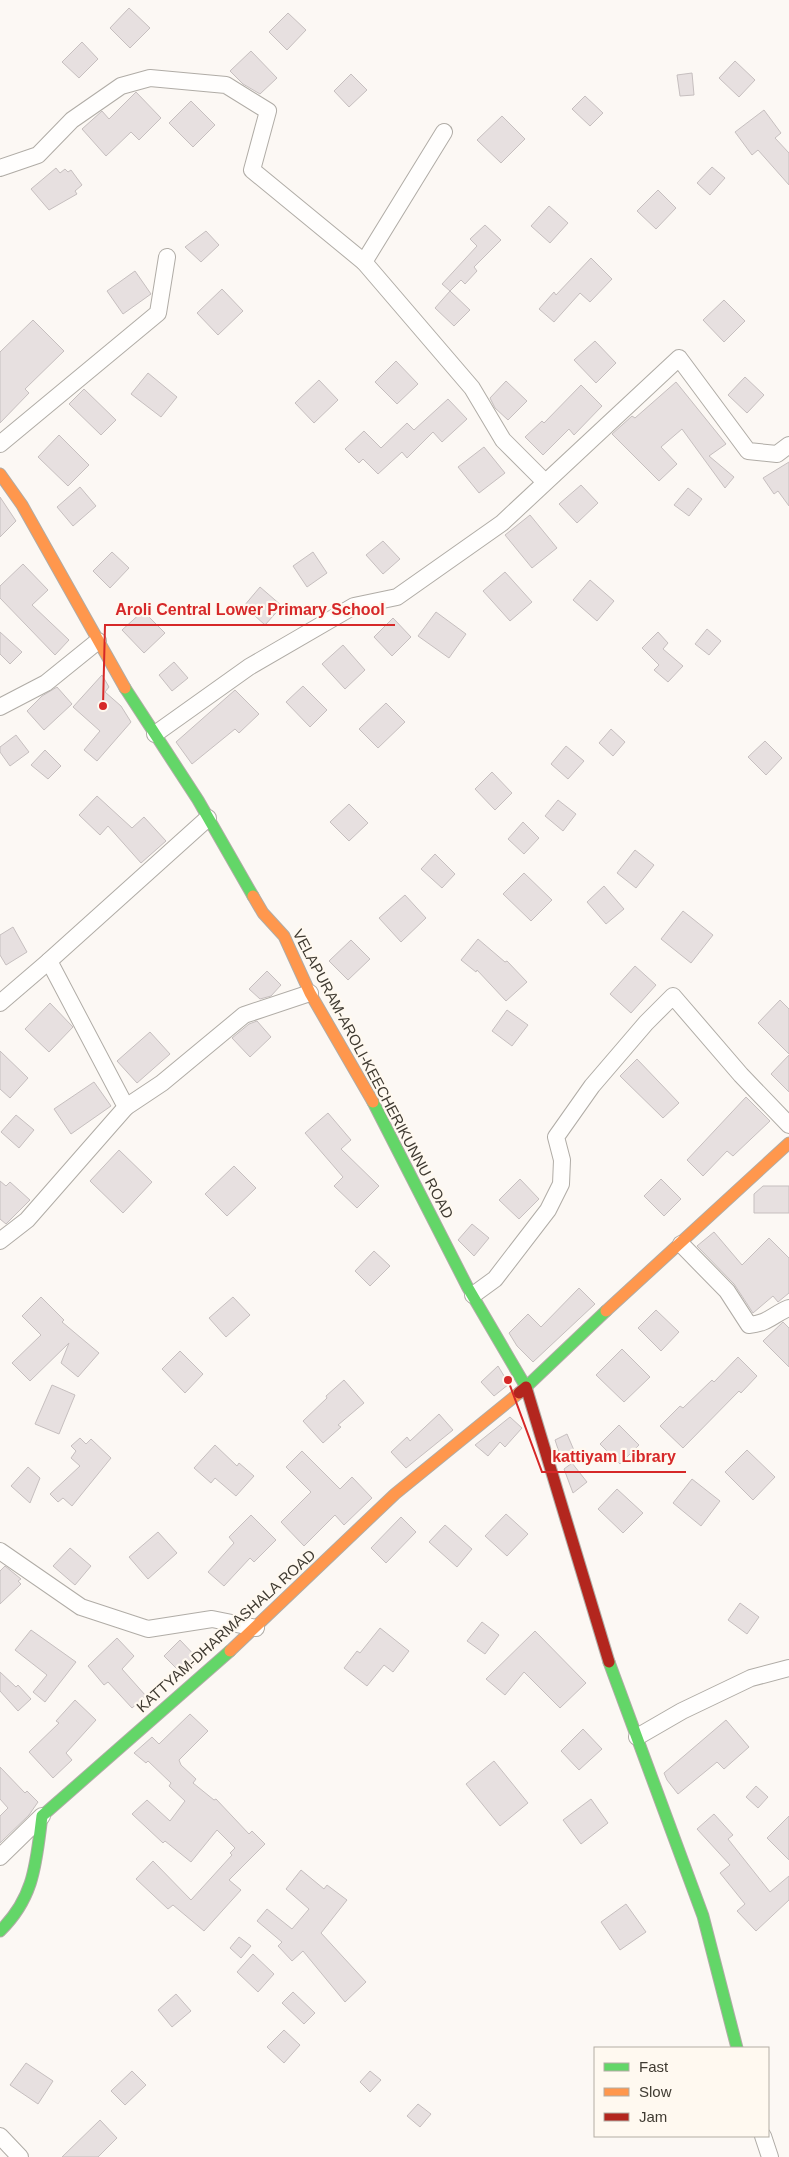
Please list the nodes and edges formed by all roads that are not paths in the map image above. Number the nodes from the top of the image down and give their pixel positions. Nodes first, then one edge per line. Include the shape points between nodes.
1 (444, 132) dead end
2 (0, 168) edge
3 (167, 257) dead end
4 (364, 262) junction
5 (0, 444) edge
6 (789, 444) edge
7 (0, 474) edge
8 (545, 482) junction
9 (98, 641) junction
10 (0, 707) edge
11 (156, 734) junction
12 (208, 818) junction
13 (49, 961) junction
14 (310, 993) junction
15 (0, 1003) edge
16 (126, 1107) junction
17 (789, 1125) edge
18 (789, 1143) edge
19 (0, 1241) edge
20 (680, 1244) junction
21 (473, 1294) junction
22 (789, 1308) edge
23 (526, 1387) junction
24 (0, 1550) edge
25 (256, 1628) junction
26 (789, 1668) edge
27 (637, 1736) junction
28 (42, 1816) junction
29 (0, 1857) edge
30 (0, 1931) edge
31 (737, 2047) edge
32 (0, 2136) edge
33 (763, 2137) edge
34 (20, 2157) edge
35 (770, 2157) edge

1 - 4 street
2 - 4 street via 38,155 72,120 121,86 150,78 226,85 268,111 252,170
3 - 5 street via 158,313
4 - 8 street via 472,388 503,440
6 - 8 street via 777,454 748,451 678,358
7 - 9 street, VELAPURAM-AROLI-KEECHERIKUNNU ROAD via 22,505
8 - 11 street via 502,523 397,597 354,606 249,667
9 - 10 street via 46,683
9 - 11 street, VELAPURAM-AROLI-KEECHERIKUNNU ROAD
11 - 12 street, VELAPURAM-AROLI-KEECHERIKUNNU ROAD
12 - 13 street
12 - 14 street, VELAPURAM-AROLI-KEECHERIKUNNU ROAD via 263,913 284,936
13 - 15 street
13 - 16 street
14 - 16 street via 244,1015 162,1083
14 - 21 street, VELAPURAM-AROLI-KEECHERIKUNNU ROAD via 376,1107
16 - 19 street via 27,1220
17 - 21 street via 741,1075 674,996 646,1023 592,1086 556,1137 562,1160 561,1184 548,1210 494,1279
18 - 20 street
20 - 22 street via 727,1291 749,1325 764,1324 778,1312
20 - 23 street
21 - 23 street, VELAPURAM-AROLI-KEECHERIKUNNU ROAD
23 - 25 street, KATTYAM-DHARMASHALA ROAD via 395,1494
23 - 27 street, VELAPURAM-AROLI-KEECHERIKUNNU ROAD via 600,1637
24 - 25 street via 81,1607 148,1629 212,1619
25 - 28 street, KATTYAM-DHARMASHALA ROAD
26 - 27 street via 751,1678
27 - 31 street, VELAPURAM-AROLI-KEECHERIKUNNU ROAD via 703,1916
28 - 29 street
28 - 30 street via 31,1887 22,1908
32 - 34 street
33 - 35 street

